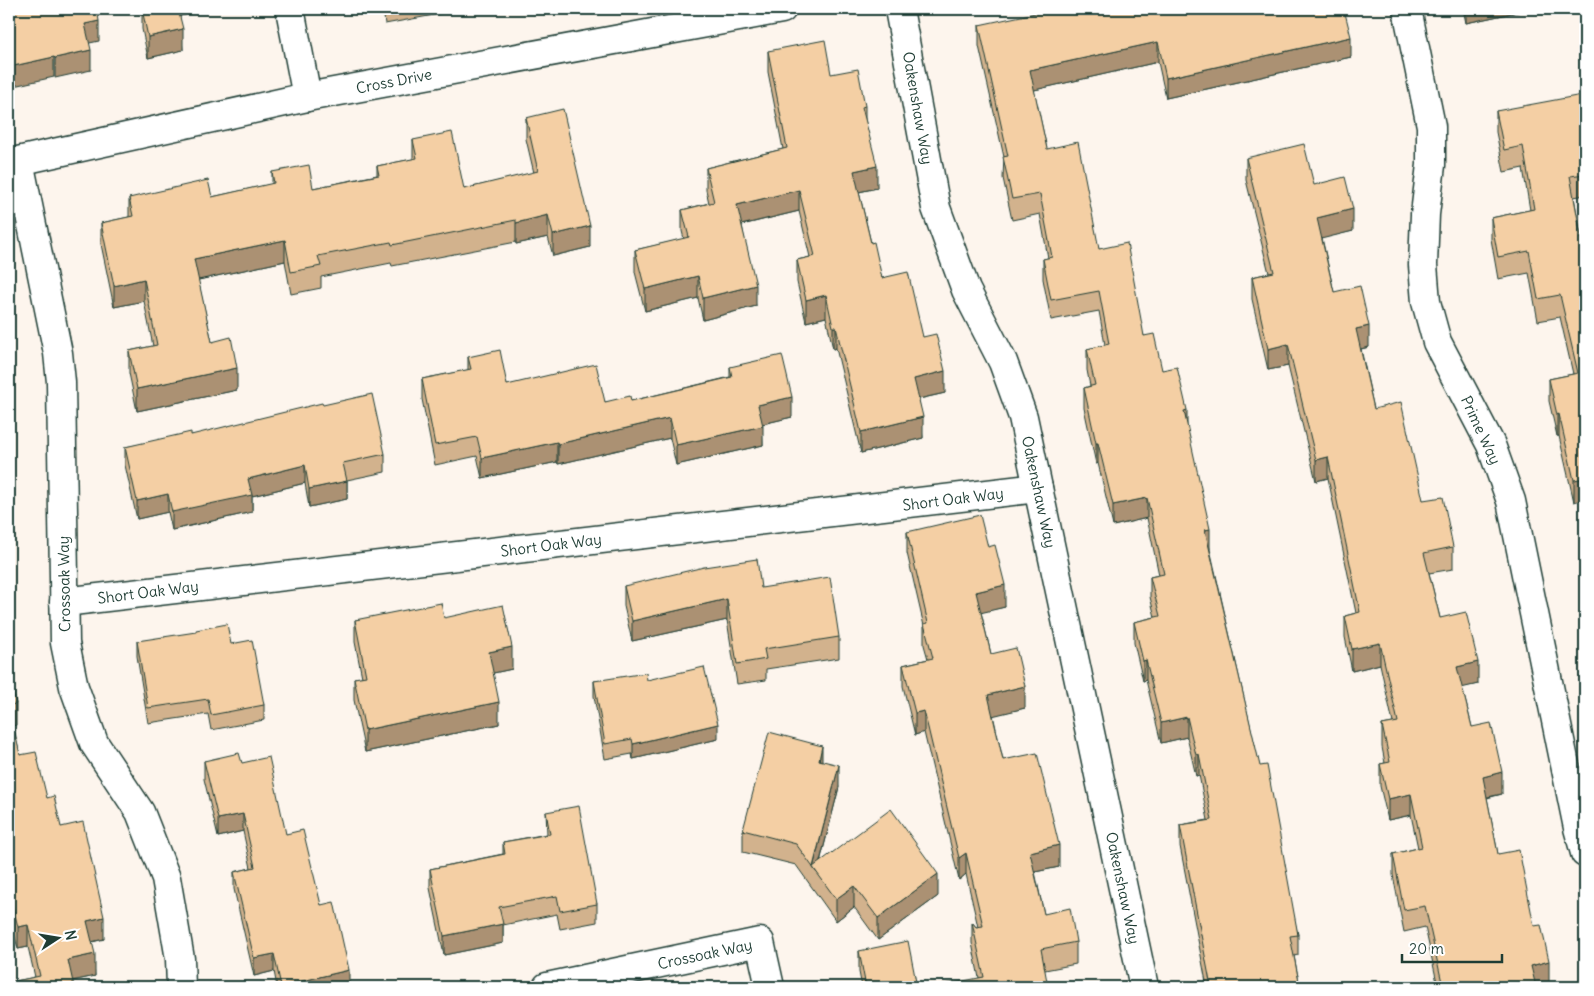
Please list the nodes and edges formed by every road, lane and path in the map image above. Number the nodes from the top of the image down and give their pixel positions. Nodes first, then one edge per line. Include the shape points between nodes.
1 (290, 9) edge
2 (782, 9) edge
3 (899, 9) edge
4 (1407, 9) edge
5 (307, 97) junction
6 (14, 162) edge
7 (1038, 488) junction
8 (64, 602) junction
9 (1585, 853) edge
10 (181, 987) edge
11 (547, 987) edge
12 (770, 987) edge
13 (1144, 987) edge

1 - 5 street
2 - 5 street, Cross Drive
3 - 7 street, Oakenshaw Way via 936,208 966,290 1003,362 1023,417
4 - 9 street, Prime Way via 1431,126 1423,265 1426,302 1436,342 1491,445 1511,501
5 - 6 street, Cross Drive
6 - 8 street, Crossoak Way via 58,353
7 - 8 street, Short Oak Way
7 - 13 street, Oakenshaw Way
8 - 10 street, Crossoak Way via 65,643 72,678 94,743 140,812 166,878 180,959
11 - 12 street, Crossoak Way via 760,942

